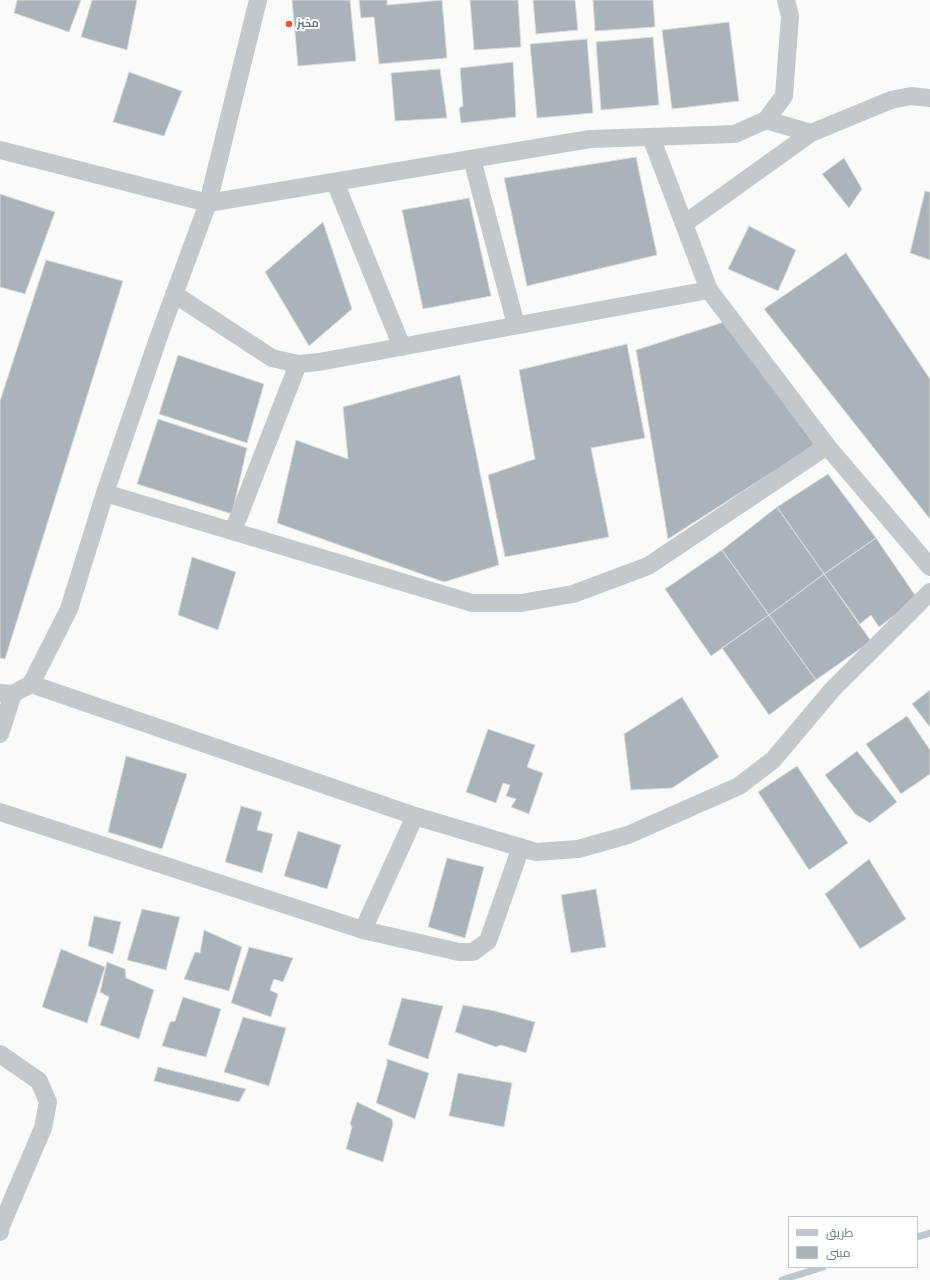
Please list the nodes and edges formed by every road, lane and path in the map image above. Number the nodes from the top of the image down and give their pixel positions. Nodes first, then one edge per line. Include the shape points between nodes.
1 (258, 0) edge
2 (786, 0) edge
3 (930, 98) edge
4 (766, 120) junction
5 (811, 133) junction
6 (651, 136) junction
7 (0, 150) edge
8 (472, 159) junction
9 (335, 182) junction
10 (208, 203) junction
11 (684, 224) junction
12 (709, 290) junction
13 (174, 294) junction
14 (516, 326) junction
15 (402, 346) junction
16 (298, 364) junction
17 (827, 446) junction
18 (105, 493) junction
19 (233, 532) junction
20 (930, 567) edge
21 (930, 592) edge
22 (31, 684) junction
23 (7, 694) edge
24 (0, 734) edge
25 (0, 812) edge
26 (415, 816) junction
27 (521, 847) junction
28 (363, 930) junction
29 (0, 1054) edge
30 (0, 1232) edge

1 - 10 street
2 - 4 street via 790,16 784,96
3 - 5 street via 911,96 892,100
4 - 5 street
4 - 6 street via 735,134
5 - 11 street
6 - 8 street via 590,139
6 - 11 street
7 - 10 street
8 - 9 street
8 - 14 street
9 - 10 street
9 - 15 street
10 - 13 street
11 - 12 street
12 - 14 street
12 - 17 street
13 - 16 street via 272,358
13 - 18 street
14 - 15 street
15 - 16 street
16 - 19 street
17 - 19 street via 648,566 573,594 521,603 472,602
17 - 20 street
18 - 19 street
18 - 22 street via 69,609
21 - 27 street via 832,690 773,760 739,786 628,835 578,849 536,852
22 - 23 street
22 - 26 street
23 - 24 street
25 - 28 street
26 - 27 street
26 - 28 street
27 - 28 street via 488,941 473,952 459,952
29 - 30 street via 39,1081 48,1102 43,1128

